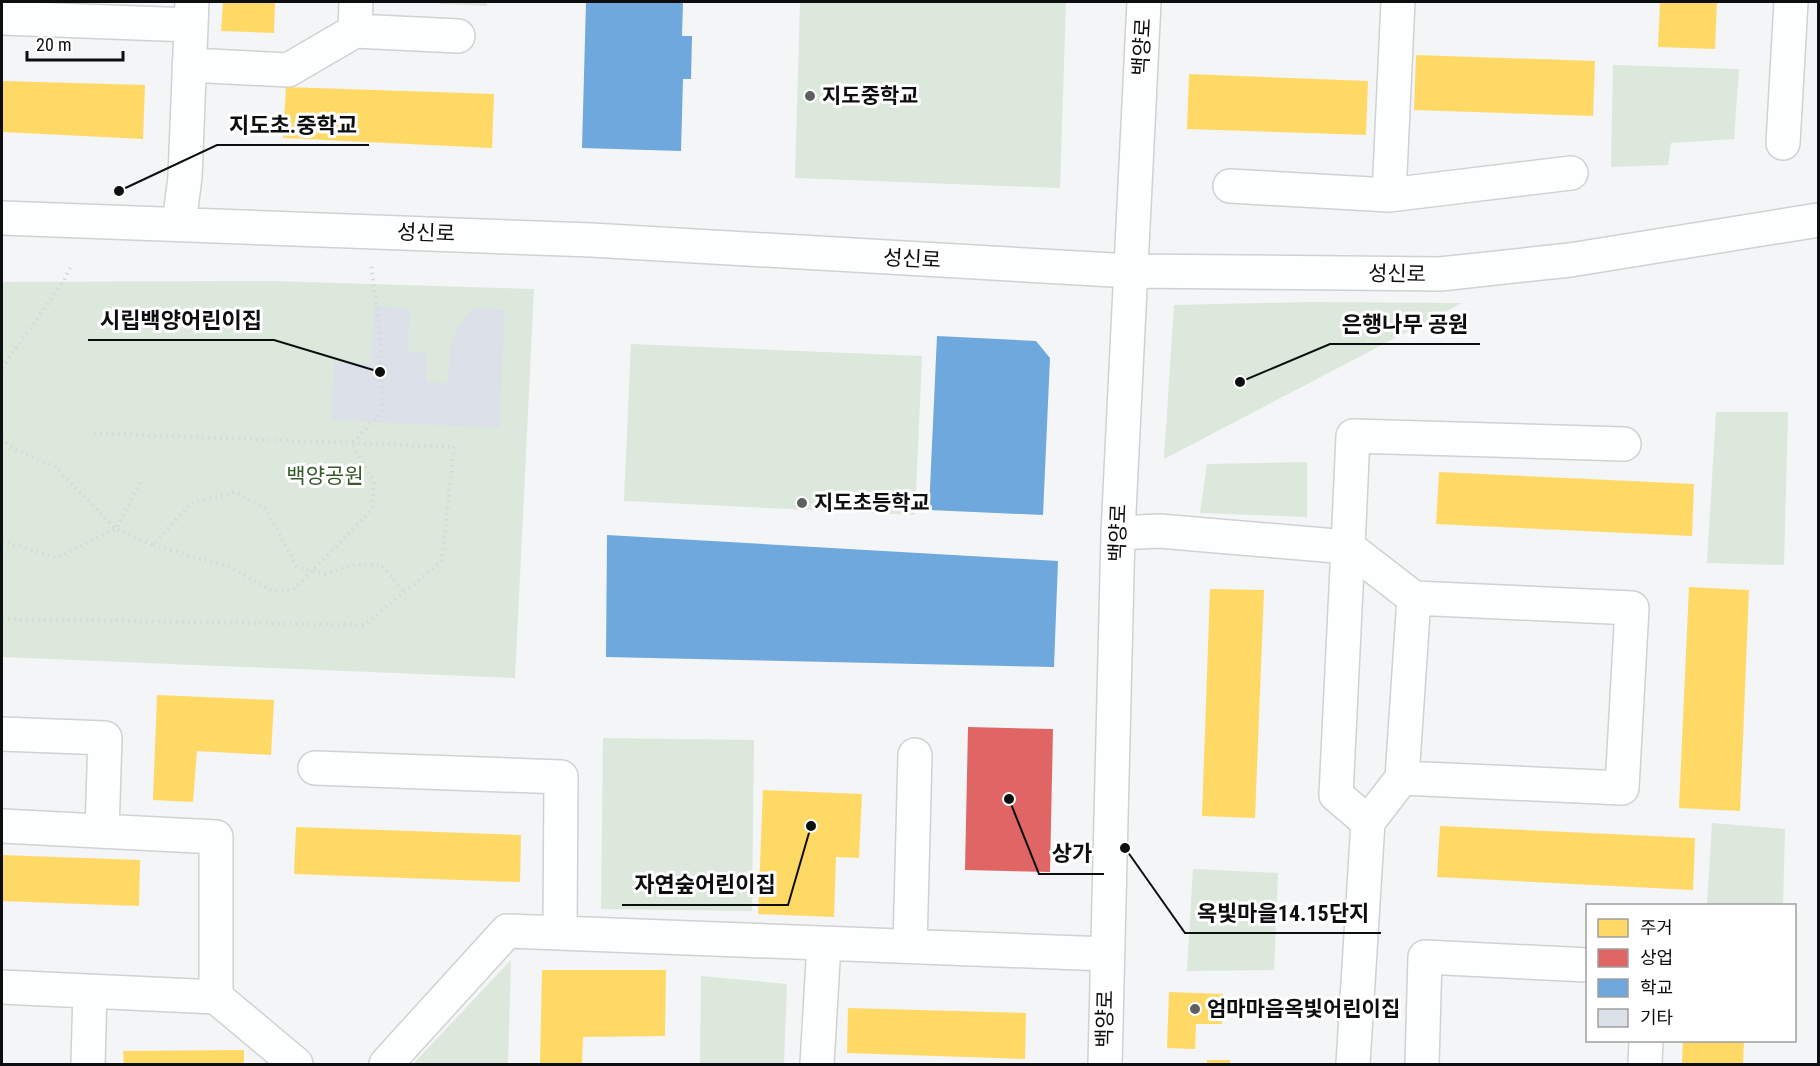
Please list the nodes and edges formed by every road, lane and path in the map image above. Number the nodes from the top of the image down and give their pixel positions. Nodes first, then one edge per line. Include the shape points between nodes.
1 (1144, 2) edge
2 (1398, 2) edge
3 (1791, 2) edge
4 (112, 11) edge
5 (191, 13) edge
6 (355, 16) edge
7 (2, 18) edge
8 (458, 36) dead end
9 (189, 65) junction
10 (1783, 143) dead end
11 (1571, 173) dead end
12 (1230, 186) dead end
13 (1389, 195) junction
14 (2, 218) edge
15 (1818, 220) edge
16 (179, 224) junction
17 (72, 264) dead end
18 (371, 264) dead end
19 (1130, 271) junction
20 (2, 368) edge
21 (91, 433) dead end
22 (2, 438) edge
23 (351, 443) junction
24 (1624, 444) dead end
25 (141, 480) dead end
26 (116, 529) junction
27 (1118, 533) junction
28 (2, 541) edge
29 (153, 545) junction
30 (1347, 547) junction
31 (313, 570) junction
32 (404, 592) junction
33 (1414, 598) junction
34 (2, 619) edge
35 (2, 734) edge
36 (915, 755) dead end
37 (315, 768) dead end
38 (1402, 778) junction
39 (1368, 822) junction
40 (2, 826) edge
41 (102, 831) junction
42 (560, 933) junction
43 (824, 944) junction
44 (910, 946) junction
45 (1106, 954) junction
46 (1586, 964) edge
47 (2, 987) edge
48 (90, 992) junction
49 (216, 997) junction
50 (1646, 1042) edge
51 (88, 1065) edge
52 (296, 1065) edge
53 (386, 1065) edge
54 (817, 1065) edge
55 (1105, 1065) edge
56 (1353, 1065) edge
57 (1422, 1065) edge
58 (1645, 1065) edge

1 - 19 street, 백양로
2 - 13 street
3 - 10 street
4 - 5 street
4 - 7 street
5 - 9 street
6 - 8 street
6 - 9 street via 288,70
9 - 16 street via 185,177
11 - 13 street
12 - 13 street
14 - 16 street, 성신로
15 - 19 street, 성신로 via 1570,260 1440,274
16 - 19 street, 성신로 via 579,240
17 - 20 path
18 - 23 path via 381,343 382,412
19 - 27 street, 백양로
21 - 23 path
22 - 26 path via 12,448 55,466
23 - 31 path via 374,482 372,510
23 - 32 path via 454,447 442,561
24 - 30 street via 1353,436
25 - 26 path
26 - 28 path via 57,558
26 - 29 path
27 - 30 street via 1159,531
27 - 45 street, 백양로
29 - 31 path via 229,567 273,591 293,590
29 - 31 path via 190,503 236,492 267,510 297,567
30 - 33 street
30 - 39 street via 1336,795
31 - 32 path via 326,574 351,565 381,565
32 - 34 path via 364,625
33 - 38 street
33 - 38 street via 1632,608 1622,788
35 - 41 street via 105,738
36 - 44 street
37 - 42 street via 561,777
38 - 39 street
39 - 56 street
40 - 41 street
41 - 49 street via 216,837
42 - 43 street
42 - 53 street via 507,931
43 - 44 street
43 - 54 street
44 - 45 street
45 - 55 street, 백양로
46 - 57 street via 1425,957
47 - 48 street
48 - 49 street
48 - 51 street
49 - 52 street
50 - 58 street

